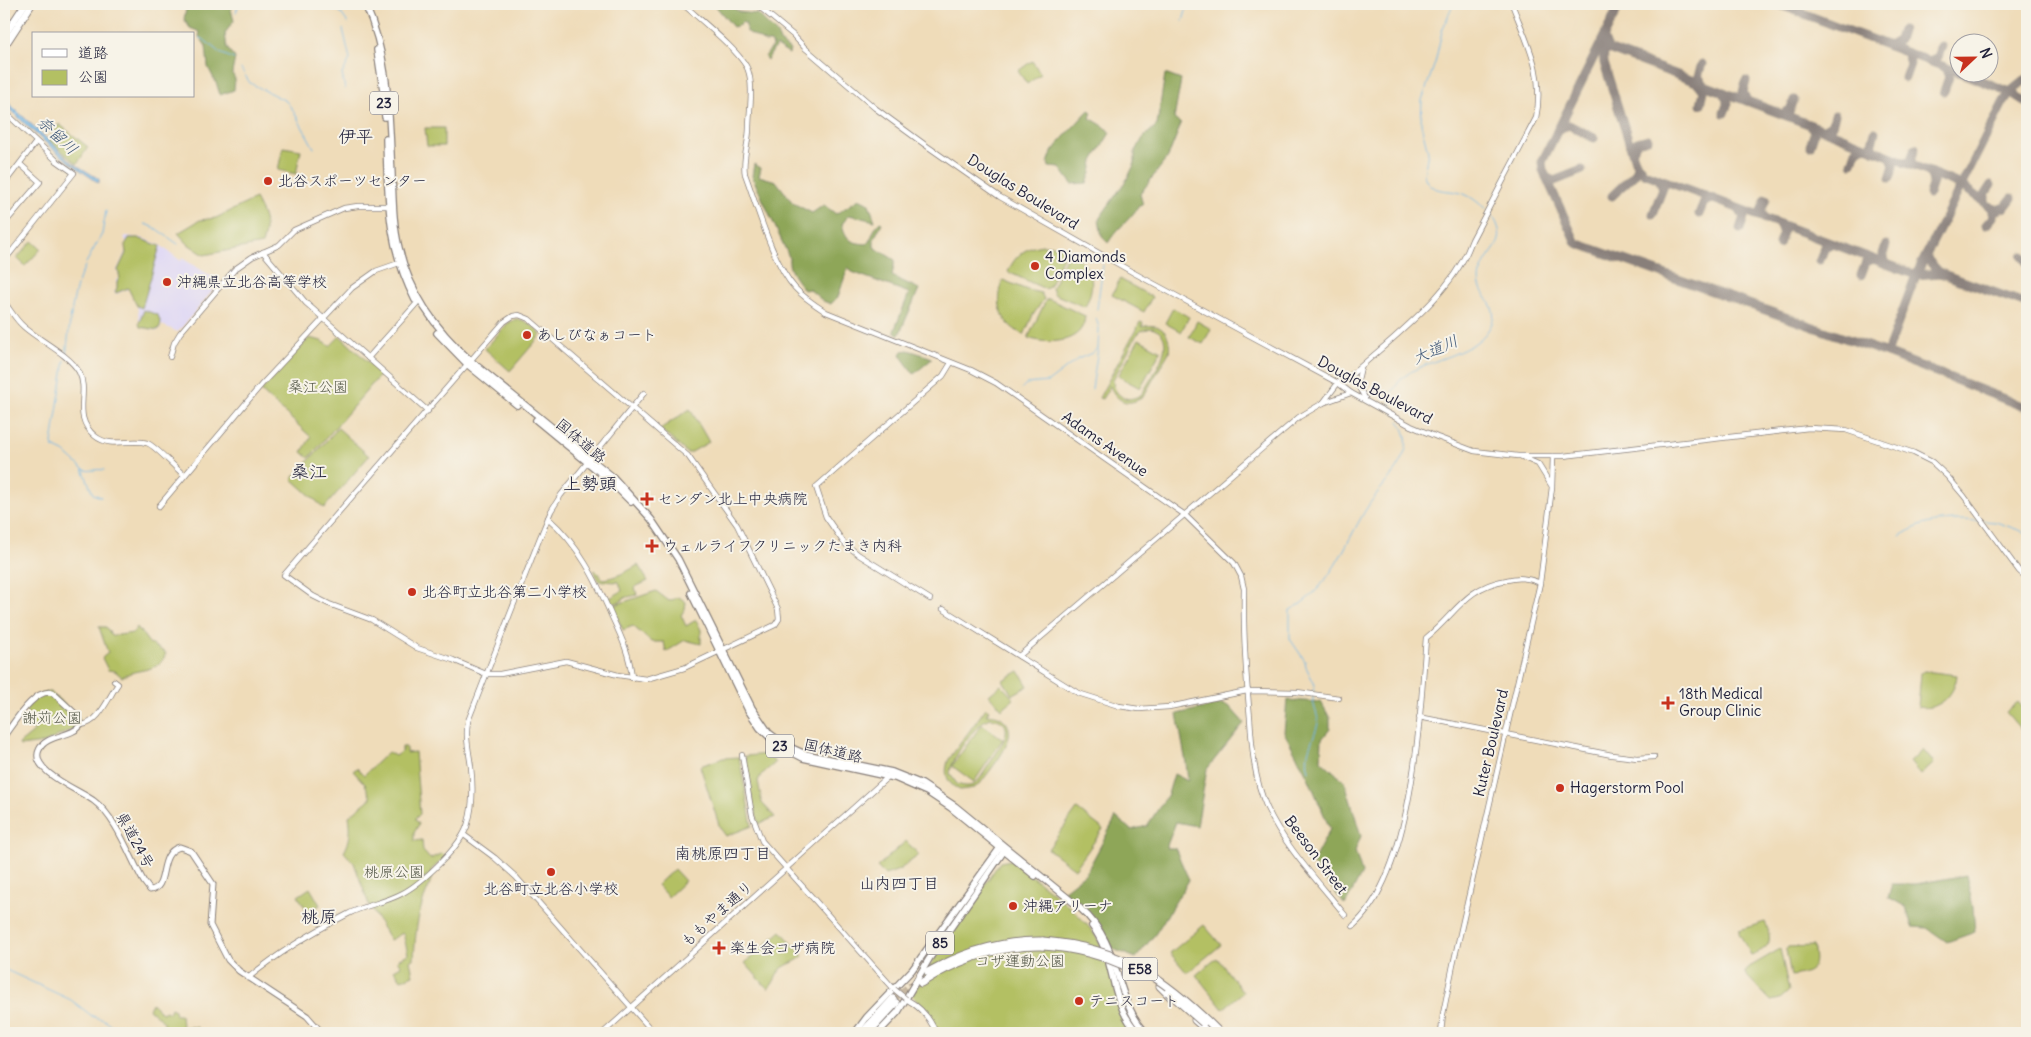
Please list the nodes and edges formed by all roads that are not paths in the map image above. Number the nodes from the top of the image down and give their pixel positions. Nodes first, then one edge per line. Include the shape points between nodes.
1 (25, 4) edge
2 (32, 4) edge
3 (363, 4) edge
4 (683, 4) edge
5 (756, 4) edge
6 (1512, 4) edge
7 (4, 36) edge
8 (4, 47) edge
9 (4, 112) edge
10 (36, 142) junction
11 (20, 164) junction
12 (4, 184) edge
13 (391, 206) junction
14 (4, 224) edge
15 (262, 252) junction
16 (5, 257) edge
17 (399, 263) junction
18 (4, 302) edge
19 (417, 303) junction
20 (323, 318) junction
21 (170, 357) dead end
22 (368, 358) junction
23 (469, 363) junction
24 (951, 363) junction
25 (1361, 365) junction
26 (1338, 384) junction
27 (644, 393) dead end
28 (1351, 393) junction
29 (1370, 402) junction
30 (1323, 403) junction
31 (632, 407) junction
32 (428, 411) junction
33 (1518, 456) junction
34 (1553, 456) junction
35 (589, 460) junction
36 (184, 475) junction
37 (1552, 486) junction
38 (159, 506) dead end
39 (1185, 515) junction
40 (548, 518) junction
41 (1234, 563) joint
42 (2027, 578) edge
43 (1538, 582) dead end
44 (930, 599) dead end
45 (943, 609) dead end
46 (722, 651) junction
47 (1020, 656) junction
48 (486, 674) junction
49 (632, 678) junction
50 (116, 682) dead end
51 (1247, 691) junction
52 (1339, 698) dead end
53 (1419, 717) junction
54 (81, 725) junction
55 (1506, 733) junction
56 (4, 736) edge
57 (742, 755) dead end
58 (1654, 758) dead end
59 (890, 774) junction
60 (464, 835) junction
61 (1003, 849) junction
62 (786, 869) junction
63 (1346, 915) dead end
64 (1354, 926) dead end
65 (1043, 943) junction
66 (928, 972) tunnel mouth
67 (248, 978) junction
68 (921, 983) dead end
69 (894, 989) junction
70 (906, 999) junction
71 (631, 1008) junction
72 (1197, 1011) junction
73 (1211, 1032) edge
74 (322, 1033) edge
75 (603, 1033) edge
76 (654, 1033) edge
77 (855, 1033) edge
78 (862, 1033) edge
79 (868, 1033) edge
80 (878, 1033) edge
81 (936, 1033) edge
82 (1138, 1033) edge
83 (1146, 1033) edge
84 (1220, 1033) edge
85 (1224, 1033) edge
86 (1241, 1033) edge
87 (1254, 1033) edge
88 (1441, 1033) edge

1 - 7 highway
2 - 8 highway
3 - 13 main road, 国体道路 / 23 via 375,40 383,90
4 - 24 street, Adams Avenue via 741,58 748,70 749,136 745,174 776,255 794,287 826,312
5 - 26 street, Douglas Boulevard via 875,108 1000,197
6 - 25 street via 1537,70 1539,96 1536,118 1459,267 1423,311
9 - 10 street
10 - 11 street
10 - 16 street via 74,173
11 - 12 street
11 - 14 street via 40,182
13 - 15 street via 358,206 334,211 298,227 278,245
13 - 17 main road, 国体道路 / 23 via 392,237
13 - 23 main road, 国体道路 / 23 via 398,247 419,301
15 - 20 street
15 - 21 street via 230,274 178,336
17 - 19 main road, 国体道路 / 23
17 - 20 street via 366,277
18 - 36 street via 20,323 74,365 81,376 82,415 97,438 107,442 148,443
19 - 22 street
19 - 23 main road, 国体道路 / 23 via 442,339
20 - 22 street
20 - 36 street
22 - 32 street
23 - 31 street via 504,322 516,315 523,316
23 - 32 street
23 - 35 main road, 国体道路 / 23
24 - 39 street, Adams Avenue via 996,383
24 - 44 street via 943,376 816,487 826,517 844,543
25 - 26 street
25 - 29 street via 1357,384 1362,396
26 - 28 street, Douglas Boulevard
26 - 30 street
27 - 31 street
28 - 29 street, Douglas Boulevard
28 - 30 street
29 - 33 street, Douglas Boulevard via 1437,438 1474,451
30 - 39 street via 1300,417
31 - 35 street
31 - 46 street via 688,456 700,471 737,525 778,609 774,625
32 - 48 street via 284,576 321,600 372,620 417,648
33 - 34 street, Douglas Boulevard
33 - 37 street via 1538,464
34 - 37 street, Kuter Boulevard
34 - 42 street, Douglas Boulevard via 1809,428 1846,430 1932,462 1956,486
35 - 40 street via 561,495
35 - 46 main road, 国体道路 / 23 via 657,533 682,573
36 - 38 street
37 - 55 street, Kuter Boulevard via 1540,583
39 - 41 street, Adams Avenue
39 - 47 street
40 - 48 street
40 - 49 street via 572,543 592,574 628,653
41 - 51 street, Beeson Street via 1244,589
43 - 53 street via 1515,578 1474,591 1426,638
45 - 47 street
46 - 49 street via 684,668 646,679
46 - 59 main road, 国体道路 / 23 via 754,720 778,745 804,758
47 - 51 street via 1078,693 1119,706 1169,707
48 - 49 street via 566,661
48 - 60 street via 466,727 472,776 470,815
50 - 54 street via 98,716
51 - 52 street via 1297,692
51 - 63 street, Beeson Street via 1255,772 1267,807 1291,847
53 - 55 street
53 - 64 street via 1414,773 1395,852 1374,900
54 - 56 main road via 72,710 54,693 47,692 28,705
54 - 67 main road, 県道24号 via 42,744 38,754 40,766 106,812 150,890 159,886 170,852 180,848 191,851 213,884 209,921 214,937 228,960
55 - 58 street via 1612,755
55 - 88 street, Kuter Boulevard
57 - 62 street via 755,828
59 - 61 main road, 国体道路 / 23 via 931,794
59 - 62 street, ももやま通り
60 - 67 street via 446,857 408,890 346,914
60 - 71 street via 516,877
61 - 69 main road, 85 via 912,970
61 - 70 main road, 85
61 - 82 main road via 1079,912 1095,930 1105,948 1120,1004
61 - 83 main road via 1095,923 1106,940 1129,1010
62 - 69 street
62 - 71 street, ももやま通り
65 - 66 highway, E58 via 1016,941 987,947
65 - 68 highway, E58 via 973,956
65 - 72 highway, E58, bridge via 1093,948 1123,960 1162,982
65 - 73 highway, E58, bridge via 1110,960 1134,970 1160,986
67 - 74 main road via 307,1016
69 - 70 street, bridge
69 - 77 main road, 85
70 - 80 main road, 85
70 - 81 street via 927,1016
71 - 75 street, ももやま通り
71 - 76 street
72 - 84 highway, E58, bridge
72 - 85 highway, bridge
78 - 79 highway via 895,1001
86 - 87 highway

